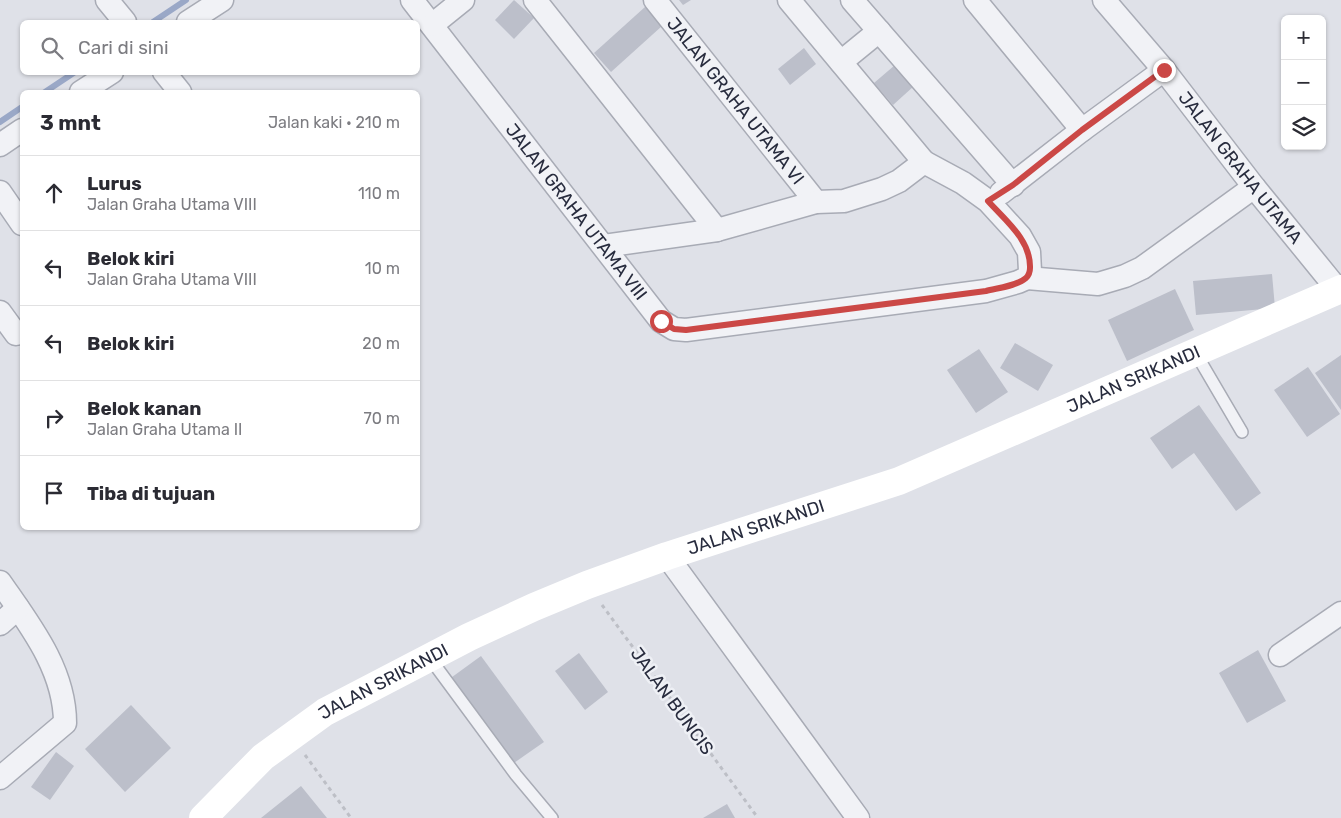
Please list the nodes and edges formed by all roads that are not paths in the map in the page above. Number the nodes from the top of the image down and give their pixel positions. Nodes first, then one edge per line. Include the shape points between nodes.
1 (107, 0) edge
2 (222, 0) edge
3 (412, 0) edge
4 (463, 0) edge
5 (535, 0) edge
6 (655, 0) edge
7 (789, 0) edge
8 (852, 0) edge
9 (974, 0) edge
10 (1104, 0) edge
11 (123, 20) edge
12 (191, 20) edge
13 (432, 25) junction
14 (879, 31) junction
15 (841, 62) junction
16 (1164, 70) junction
17 (107, 75) edge
18 (166, 75) edge
19 (84, 90) edge
20 (178, 90) edge
21 (1082, 130) junction
22 (20, 131) edge
23 (0, 145) edge
24 (924, 162) junction
25 (1013, 185) junction
26 (1254, 187) junction
27 (0, 192) edge
28 (988, 201) junction
29 (816, 202) junction
30 (20, 221) edge
31 (717, 230) junction
32 (604, 246) junction
33 (1027, 278) junction
34 (1339, 290) edge
35 (0, 312) edge
36 (16, 334) dead end
37 (1195, 352) junction
38 (1242, 432) dead end
39 (667, 556) junction
40 (0, 582) edge
41 (18, 608) junction
42 (1341, 613) edge
43 (0, 624) edge
44 (1280, 655) dead end
45 (429, 657) junction
46 (0, 778) edge
47 (203, 818) edge
48 (552, 818) edge
49 (858, 818) edge

1 - 11 street
2 - 12 street
3 - 13 street, JALAN GRAHA UTAMA VIII
4 - 13 street
5 - 31 street
6 - 29 street, JALAN GRAHA UTAMA VI
7 - 15 street
8 - 14 street
9 - 21 street
10 - 16 street, JALAN GRAHA UTAMA
13 - 32 street, JALAN GRAHA UTAMA VIII
14 - 15 street
14 - 25 street
15 - 24 street
16 - 21 street
16 - 26 street, JALAN GRAHA UTAMA
17 - 19 street
18 - 20 street
21 - 25 street
22 - 23 street
24 - 28 street
24 - 29 street via 900,181 882,189 844,201
25 - 28 street
26 - 33 street via 1142,268 1125,276 1098,284
26 - 34 street, JALAN GRAHA UTAMA
27 - 30 street
28 - 33 street via 1020,236 1029,252
29 - 31 street
31 - 32 street
32 - 33 street, JALAN GRAHA UTAMA VIII via 661,321 674,329 686,330 986,291
34 - 37 main road, JALAN SRIKANDI
35 - 36 street
37 - 38 lane
37 - 39 main road, JALAN SRIKANDI via 899,481
39 - 45 main road, JALAN SRIKANDI via 518,614
39 - 49 street
40 - 41 street
41 - 43 street
41 - 46 street via 47,654 61,688 65,723
42 - 44 street
45 - 47 main road, JALAN SRIKANDI via 325,712 263,757
45 - 48 lane via 516,775

